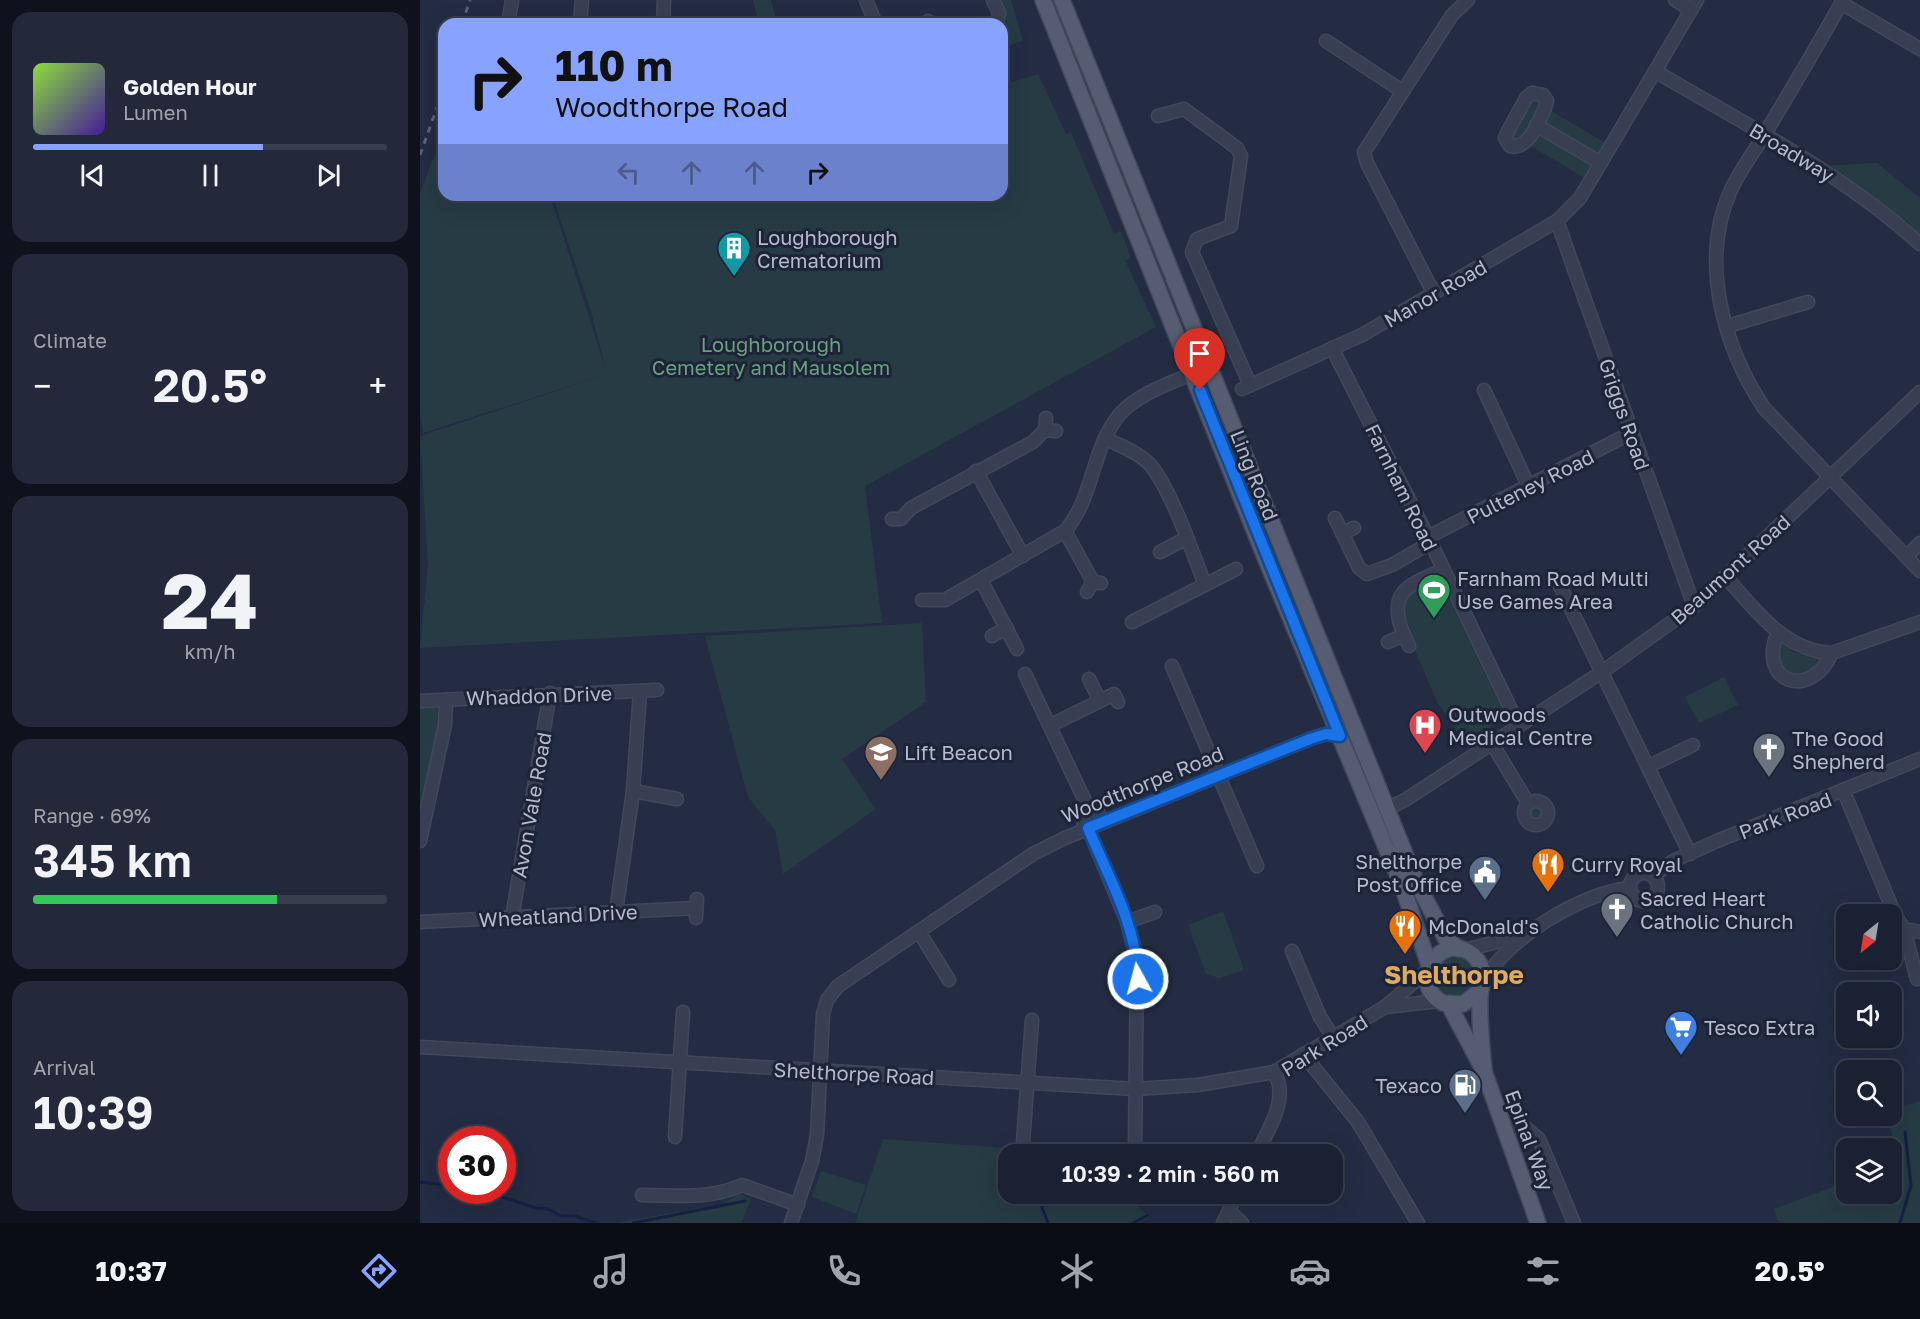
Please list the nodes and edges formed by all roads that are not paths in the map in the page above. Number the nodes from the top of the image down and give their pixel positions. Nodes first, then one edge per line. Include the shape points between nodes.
1 (512, 0) edge
2 (582, 0) edge
3 (664, 0) edge
4 (866, 0) edge
5 (993, 0) edge
6 (1043, 0) edge
7 (1062, 0) edge
8 (1468, 0) edge
9 (1674, 0) edge
10 (1842, 2) edge
11 (1694, 5) edge
12 (509, 18) edge
13 (580, 18) edge
14 (663, 18) edge
15 (874, 18) edge
16 (998, 18) edge
17 (1326, 41) dead end
18 (1920, 49) edge
19 (1655, 71) junction
20 (1402, 91) junction
21 (1158, 116) dead end
22 (1536, 125) dead end
23 (1764, 136) junction
24 (1601, 163) junction
25 (1557, 221) junction
26 (1920, 244) edge
27 (1434, 294) junction
28 (1808, 302) dead end
29 (1728, 326) junction
30 (1332, 348) junction
31 (1193, 373) junction
32 (1484, 390) dead end
33 (1920, 392) edge
34 (1049, 427) dead end
35 (1631, 434) junction
36 (1105, 438) junction
37 (976, 471) junction
38 (1830, 477) junction
39 (1529, 487) junction
40 (1335, 518) dead end
41 (900, 522) dead end
42 (1065, 531) junction
43 (1187, 538) junction
44 (1429, 540) junction
45 (1920, 543) edge
46 (1160, 552) dead end
47 (1023, 556) junction
48 (1907, 556) junction
49 (1236, 569) dead end
50 (1443, 570) junction
51 (1920, 571) edge
52 (1726, 577) junction
53 (1556, 578) dead end
54 (981, 580) junction
55 (1205, 585) junction
56 (1094, 586) dead end
57 (919, 600) dead end
58 (1694, 606) junction
59 (1132, 622) dead end
60 (1920, 622) edge
61 (1008, 628) junction
62 (1778, 632) junction
63 (992, 636) dead end
64 (1388, 642) dead end
65 (1017, 649) dead end
66 (1833, 653) junction
67 (1172, 666) dead end
68 (1602, 672) junction
69 (1025, 674) dead end
70 (1089, 679) dead end
71 (657, 690) dead end
72 (640, 692) junction
73 (550, 693) junction
74 (446, 700) junction
75 (420, 701) edge
76 (1100, 701) junction
77 (1118, 702) dead end
78 (1518, 724) junction
79 (1051, 725) junction
80 (1340, 736) junction
81 (1491, 742) junction
82 (1693, 745) dead end
83 (1362, 748) junction
84 (1920, 759) edge
85 (1649, 766) junction
86 (1219, 775) junction
87 (633, 791) junction
88 (1844, 792) junction
89 (677, 799) dead end
90 (1528, 803) dead end
91 (1087, 805) junction
92 (1387, 808) junction
93 (1103, 823) junction
94 (1086, 829) junction
95 (420, 841) edge
96 (1690, 854) junction
97 (1257, 866) dead end
98 (1653, 876) junction
99 (1629, 888) junction
100 (696, 908) dead end
101 (616, 912) junction
102 (1155, 912) dead end
103 (512, 918) junction
104 (420, 922) edge
105 (1127, 922) junction
106 (1904, 929) junction
107 (919, 932) junction
108 (1920, 932) edge
109 (1525, 935) junction
110 (1462, 949) junction
111 (1292, 951) dead end
112 (1428, 968) junction
113 (1917, 979) dead end
114 (949, 980) dead end
115 (1481, 987) junction
116 (1444, 1003) junction
117 (1385, 1007) junction
118 (683, 1012) dead end
119 (1032, 1020) dead end
120 (1333, 1037) junction
121 (420, 1047) edge
122 (1303, 1054) junction
123 (680, 1063) junction
124 (821, 1071) junction
125 (1484, 1071) junction
126 (1274, 1072) junction
127 (1028, 1082) junction
128 (1135, 1089) junction
129 (1504, 1131) junction
130 (675, 1137) dead end
131 (1023, 1143) dead end
132 (1135, 1144) edge
133 (1261, 1144) edge
134 (642, 1195) dead end
135 (1232, 1204) edge
136 (798, 1205) junction
137 (1229, 1211) junction
138 (791, 1223) edge
139 (1223, 1223) edge
140 (1242, 1223) edge
141 (1418, 1223) edge
142 (1538, 1223) edge
143 (1574, 1223) edge

1 - 12 street
2 - 13 street
3 - 14 street
4 - 15 street
5 - 16 street
6 - 31 main road, Ling Road
7 - 83 main road, Ling Road
8 - 20 street via 1452,15
9 - 11 street
10 - 18 street
10 - 23 street
11 - 19 street, Manor Road
17 - 20 street
19 - 23 street, Broadway
19 - 24 street, Manor Road
20 - 27 street via 1364,152 1366,163
21 - 30 street, Manor Road via 1184,109 1240,152 1234,228 1197,239 1192,252 1246,387
22 - 24 street
23 - 26 street, Broadway via 1850,188
23 - 29 street via 1732,189 1718,236 1717,279
24 - 25 street, Manor Road via 1580,198
25 - 27 street, Manor Road
25 - 35 street, Griggs Road
27 - 30 street, Manor Road
28 - 29 street
29 - 38 street via 1746,377 1764,408
30 - 44 street, Farnham Road
31 - 36 street via 1136,400
31 - 80 main road, Ling Road
32 - 39 street
33 - 38 street, Beaumont Road
34 - 37 street via 1032,441
35 - 39 street, Pulteney Road
35 - 58 street, Griggs Road
36 - 42 street via 1086,500
36 - 43 street via 1151,466
37 - 41 street via 911,508
37 - 47 street
38 - 48 street
38 - 52 street, Beaumont Road
39 - 44 street, Pulteney Road
40 - 44 street, Pulteney Road via 1348,531 1359,568 1367,574 1392,565
42 - 47 street
42 - 56 street
43 - 46 street
43 - 55 street
44 - 50 street, Farnham Road
45 - 48 street
47 - 54 street
48 - 51 street
49 - 55 street
50 - 64 street via 1401,594 1396,613 1406,641
50 - 78 street, Farnham Road
52 - 58 street, Beaumont Road
52 - 62 street
53 - 68 street
54 - 57 street via 945,600
54 - 61 street
55 - 59 street
58 - 68 street, Beaumont Road
60 - 66 street
61 - 63 street
61 - 65 street
62 - 66 street via 1803,649
62 - 66 street via 1772,664 1785,676 1806,682 1822,670
67 - 86 street
68 - 78 street, Beaumont Road
68 - 85 street
69 - 79 street
70 - 76 street
71 - 72 street, Whaddon Drive
72 - 73 street, Whaddon Drive
72 - 87 street
73 - 74 street, Whaddon Drive
73 - 103 street, Avon Vale Road
74 - 75 street, Whaddon Drive
74 - 95 street via 445,725
76 - 77 street via 1114,694
76 - 79 street
78 - 81 street, Beaumont Road
79 - 91 street
80 - 83 main road
80 - 86 street, Woodthorpe Road via 1326,734 1310,739
80 - 112 main road, Ling Road via 1403,888
81 - 90 street
81 - 92 street, Beaumont Road
82 - 85 street
83 - 92 main road, Ling Road
84 - 88 street, Park Road
85 - 96 street
86 - 93 street, Woodthorpe Road
86 - 97 street
87 - 89 street
87 - 101 street
88 - 96 street, Park Road
88 - 106 street
91 - 93 street via 1098,812
91 - 94 street via 1083,809
92 - 110 main road, Ling Road via 1437,924 1446,939
93 - 94 street, Woodthorpe Road
94 - 105 street
94 - 107 street, Woodthorpe Road via 1033,854
96 - 98 street, Park Road
98 - 99 street, Park Road via 1639,873
98 - 99 street via 1658,890 1648,901 1636,899
99 - 109 street, Park Road via 1597,895
100 - 101 street, Wheatland Drive
101 - 103 street, Wheatland Drive
102 - 105 street
103 - 104 street, Wheatland Drive
105 - 128 street via 1138,972
106 - 108 street
106 - 113 street
107 - 114 street
107 - 124 street, Woodthorpe Road via 832,993 824,1014
109 - 110 street, Park Road
109 - 115 street, Park Road via 1492,964
110 - 112 main road via 1441,952
110 - 115 main road via 1477,960 1483,974
111 - 120 street via 1320,1017
112 - 116 main road via 1428,988
112 - 117 street, Park Road
115 - 116 main road via 1470,1002
115 - 125 main road, Epinal Way
116 - 117 street, Park Road
116 - 125 main road, Epinal Way
117 - 120 street, Park Road
118 - 123 street
119 - 127 street
120 - 122 street, Park Road
121 - 123 street, Shelthorpe Road
122 - 126 street, Park Road
122 - 141 street via 1358,1122
123 - 124 street, Shelthorpe Road
123 - 130 street
124 - 127 street, Shelthorpe Road
124 - 136 street, Woodthorpe Road via 812,1161
125 - 129 main road, Epinal Way
126 - 128 street, Shelthorpe Road via 1198,1085
126 - 133 street, Park Road via 1280,1101
127 - 128 street, Shelthorpe Road
127 - 131 street
128 - 132 street
129 - 142 main road, Epinal Way
129 - 143 street via 1521,1124 1539,1139
134 - 136 street via 691,1198 721,1194 741,1179
135 - 137 street
136 - 138 street, Woodthorpe Road
137 - 139 street
137 - 140 street

